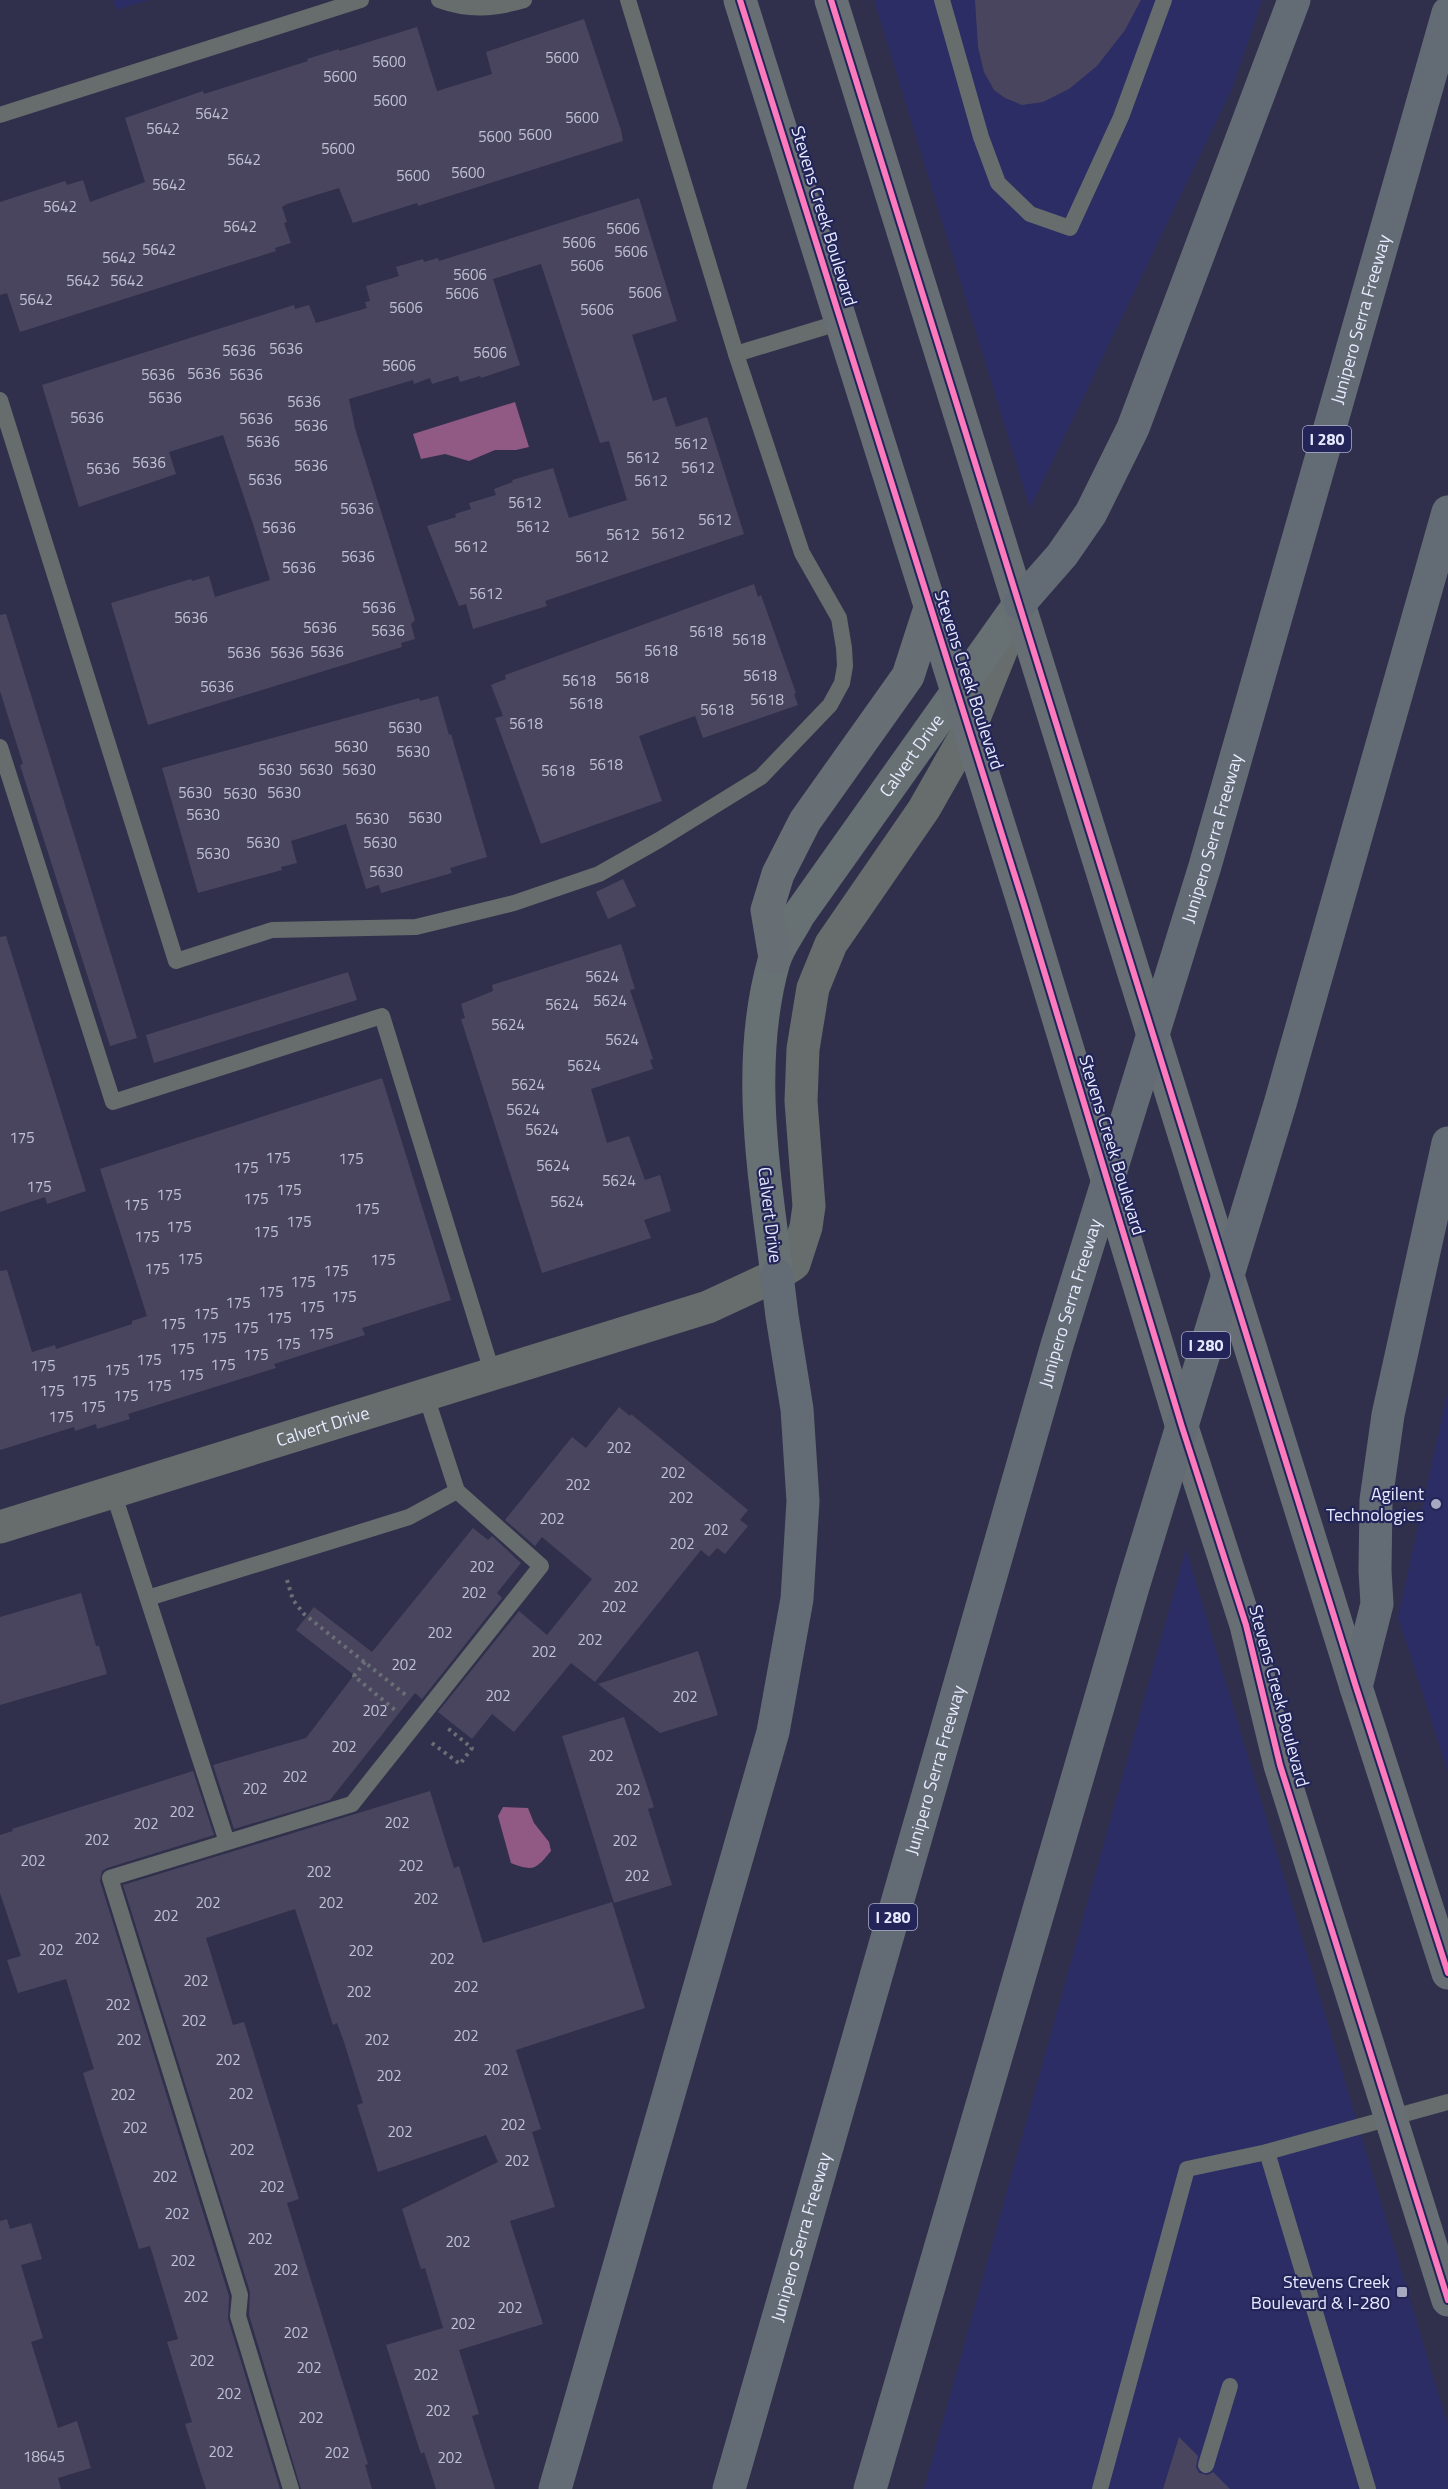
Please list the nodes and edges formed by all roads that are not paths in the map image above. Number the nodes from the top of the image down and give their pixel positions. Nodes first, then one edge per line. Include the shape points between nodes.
1 (361, 0) edge
2 (439, 0) edge
3 (524, 0) edge
4 (628, 0) edge
5 (740, 0) edge
6 (831, 0) edge
7 (942, 0) edge
8 (1164, 0) edge
9 (1294, 0) edge
10 (1448, 13) edge
11 (0, 115) edge
12 (841, 322) junction
13 (736, 354) junction
14 (0, 400) edge
15 (1448, 512) edge
16 (1020, 603) junction
17 (930, 608) junction
18 (958, 691) junction
19 (970, 728) junction
20 (0, 747) edge
21 (775, 958) junction
22 (1448, 1143) edge
23 (777, 1275) junction
24 (493, 1375) junction
25 (426, 1396) junction
26 (457, 1491) junction
27 (113, 1492) junction
28 (0, 1527) edge
29 (148, 1598) junction
30 (1356, 1687) junction
31 (227, 1842) junction
32 (1448, 1972) edge
33 (1448, 2102) edge
34 (1391, 2117) junction
35 (1267, 2152) junction
36 (1448, 2300) edge
37 (1230, 2386) dead end
38 (1206, 2465) dead end
39 (291, 2489) edge
40 (555, 2489) edge
41 (729, 2489) edge
42 (870, 2489) edge
43 (1100, 2489) edge
44 (1368, 2489) edge

1 - 11 lane
2 - 3 lane via 475,9
4 - 13 lane
5 - 12 main road, Stevens Creek Boulevard
6 - 16 main road
7 - 8 lane via 998,183 1030,214 1070,228 1121,117
9 - 16 highway via 1133,428 1091,513 1062,555
10 - 41 highway, Junipero Serra Freeway / I 280 via 1205,866 1057,1345
12 - 13 lane
12 - 17 main road, Stevens Creek Boulevard
13 - 14 lane via 802,553 839,618 845,666 842,683 830,705 761,777 598,874 514,903 416,927 272,930 176,961
15 - 42 highway, I 280 via 1280,1104 1133,1587
16 - 18 main road, Calvert Drive
16 - 19 street, Calvert Drive
16 - 30 main road
17 - 18 main road, Stevens Creek Boulevard
17 - 21 main road via 908,676 805,821 778,874 767,910
18 - 19 main road, Stevens Creek Boulevard
18 - 21 main road, Calvert Drive via 798,916
19 - 23 street, Calvert Drive via 924,809 831,944 813,988 803,1049 801,1101 809,1206 794,1264
19 - 34 main road, Stevens Creek Boulevard via 1246,1625 1280,1765
20 - 24 lane via 113,1102 382,1016
21 - 23 main road, Calvert Drive via 759,1059 762,1154
22 - 30 highway via 1388,1415 1376,1500 1377,1604
23 - 24 street, Calvert Drive via 708,1307
23 - 40 highway via 797,1409 803,1501 797,1599 773,1732
24 - 25 street, Calvert Drive
25 - 26 lane
25 - 27 street, Calvert Drive
26 - 29 lane via 409,1517
26 - 31 lane via 541,1566 351,1804
27 - 28 street, Calvert Drive
27 - 29 lane
29 - 31 lane
30 - 32 main road
31 - 39 lane via 110,1878 240,2295 238,2316
33 - 34 lane
34 - 35 lane
34 - 36 main road, Stevens Creek Boulevard
35 - 43 lane via 1187,2169
35 - 44 lane
37 - 38 lane

